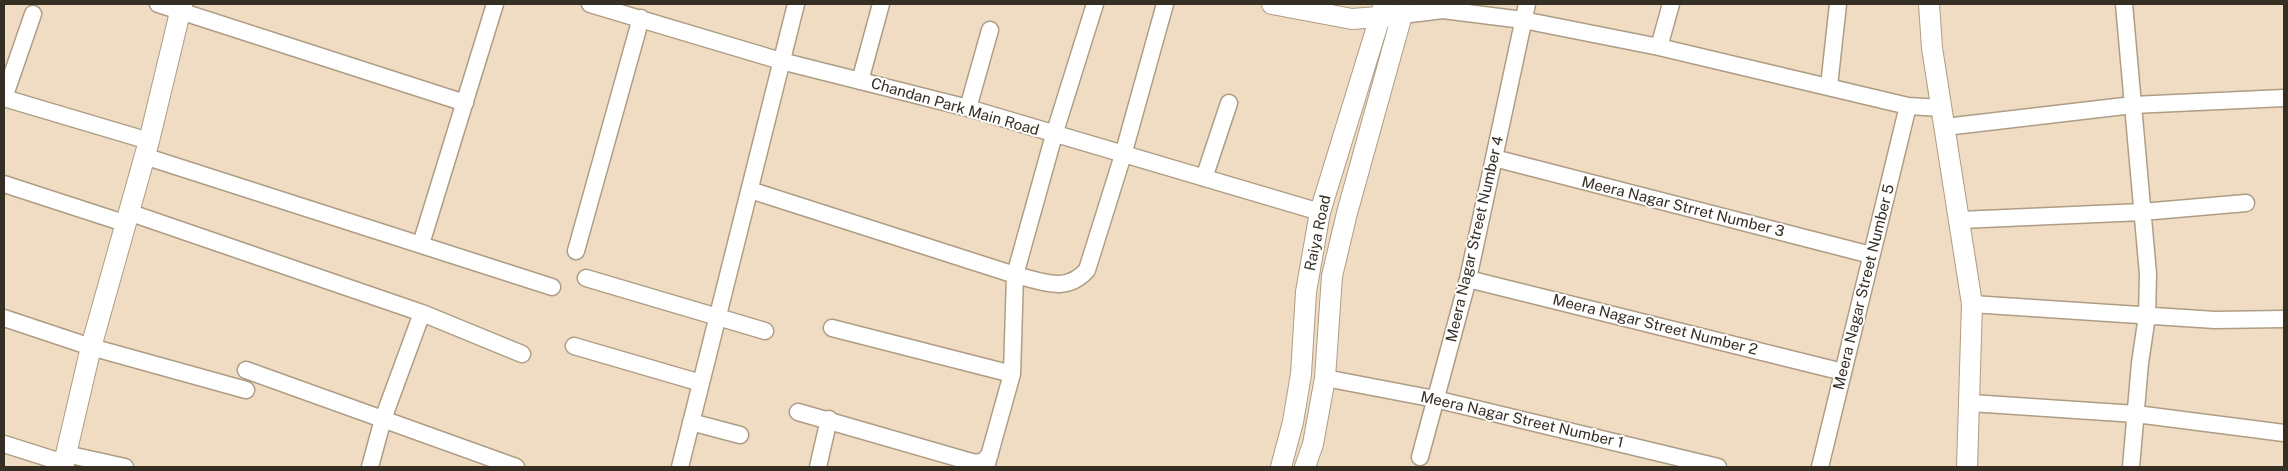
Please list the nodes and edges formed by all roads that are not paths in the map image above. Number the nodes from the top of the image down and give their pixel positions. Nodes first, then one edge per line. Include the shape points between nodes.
1 (158, 4) edge
2 (495, 4) edge
3 (590, 4) edge
4 (796, 4) edge
5 (881, 4) edge
6 (1095, 4) edge
7 (1165, 4) edge
8 (1272, 4) edge
9 (1527, 4) edge
10 (1672, 4) edge
11 (1838, 4) edge
12 (1929, 4) edge
13 (2124, 4) edge
14 (181, 8) edge
15 (1404, 9) edge
16 (1382, 11) edge
17 (33, 14) dead end
18 (640, 18) junction
19 (1523, 20) junction
20 (990, 30) dead end
21 (1659, 47) junction
22 (780, 61) junction
23 (860, 81) junction
24 (1829, 86) junction
25 (4, 98) edge
26 (2284, 98) edge
27 (465, 103) junction
28 (1229, 103) dead end
29 (2133, 105) junction
30 (1908, 106) junction
31 (968, 108) junction
32 (1944, 118) junction
33 (1054, 135) junction
34 (147, 148) junction
35 (1123, 155) junction
36 (1494, 158) junction
37 (1204, 178) junction
38 (4, 184) edge
39 (750, 190) junction
40 (2246, 203) dead end
41 (1320, 212) junction
42 (2142, 212) junction
43 (126, 218) junction
44 (1960, 220) junction
45 (421, 244) junction
46 (576, 252) dead end
47 (1871, 256) junction
48 (1015, 275) junction
49 (586, 278) dead end
50 (1468, 279) junction
51 (552, 287) dead end
52 (1972, 304) junction
53 (422, 313) junction
54 (2147, 316) junction
55 (717, 317) junction
56 (4, 318) edge
57 (2284, 319) edge
58 (832, 328) dead end
59 (765, 331) dead end
60 (574, 346) dead end
61 (90, 347) junction
62 (522, 354) dead end
63 (246, 370) dead end
64 (1843, 372) junction
65 (1012, 374) junction
66 (1301, 374) junction
67 (1326, 378) junction
68 (701, 384) junction
69 (246, 390) dead end
70 (1435, 399) junction
71 (1971, 403) junction
72 (798, 412) dead end
73 (2136, 414) junction
74 (383, 419) junction
75 (829, 420) junction
76 (691, 422) junction
77 (2284, 433) edge
78 (740, 435) dead end
79 (4, 444) edge
80 (1420, 457) dead end
81 (988, 460) edge
82 (64, 462) edge
83 (125, 467) edge
84 (370, 467) edge
85 (516, 467) edge
86 (680, 467) edge
87 (818, 467) edge
88 (1281, 467) edge
89 (1306, 467) edge
90 (1718, 467) edge
91 (1820, 467) edge
92 (1967, 467) edge
93 (2131, 467) edge

1 - 14 street
2 - 27 street
3 - 18 street, Chandan Park Main Road
4 - 22 street
5 - 23 street
6 - 33 street
7 - 35 street
8 - 16 street via 1335,18
9 - 19 street, Meera Nagar Street Number 4
10 - 21 street
11 - 24 street
12 - 32 street via 1932,48
13 - 29 street
14 - 27 street
14 - 34 street
15 - 16 street
15 - 19 street via 1443,10
15 - 67 street, Raiya Road via 1332,276
16 - 41 street, Raiya Road
17 - 25 street
18 - 22 street, Chandan Park Main Road
18 - 46 street
19 - 21 street
19 - 36 street, Meera Nagar Street Number 4
20 - 31 street
21 - 24 street
22 - 23 street, Chandan Park Main Road
22 - 39 street
23 - 31 street, Chandan Park Main Road
24 - 30 street
25 - 34 street
26 - 29 street
27 - 45 street
28 - 37 street
29 - 32 street
29 - 42 street
30 - 32 street
30 - 47 street, Meera Nagar Street Number 5
31 - 33 street, Chandan Park Main Road
32 - 44 street
33 - 35 street, Chandan Park Main Road
33 - 48 street
34 - 43 street
34 - 45 street
35 - 37 street, Chandan Park Main Road
35 - 48 street via 1087,270 1077,281 1064,285
36 - 47 street, Meera Nagar Strret Number 3
36 - 50 street, Meera Nagar Street Number 4
37 - 41 street, Chandan Park Main Road
38 - 43 street
39 - 48 street
39 - 55 street
40 - 42 street
41 - 66 street, Raiya Road via 1306,292
42 - 44 street
42 - 54 street via 2148,274
43 - 53 street
43 - 61 street
44 - 52 street
45 - 51 street
47 - 64 street, Meera Nagar Street Number 5
48 - 65 street
49 - 55 street
50 - 64 street, Meera Nagar Street Number 2
50 - 70 street, Meera Nagar Street Number 4
52 - 54 street
52 - 71 street
53 - 62 street
53 - 74 street
54 - 57 street via 2215,320
54 - 73 street
55 - 59 street
55 - 68 street
56 - 61 street
58 - 65 street
60 - 68 street
61 - 69 street
61 - 82 street
63 - 74 street
64 - 91 street, Meera Nagar Street Number 5
65 - 81 street
66 - 67 street
66 - 88 street, Raiya Road
67 - 70 street, Meera Nagar Street Number 1
67 - 89 street, Raiya Road
68 - 76 street
70 - 80 street, Meera Nagar Street Number 4
70 - 90 street, Meera Nagar Street Number 1
71 - 73 street
71 - 92 street
72 - 75 street
73 - 77 street
73 - 93 street
74 - 84 street
74 - 85 street
75 - 81 street via 975,463
75 - 87 street
76 - 78 street
76 - 86 street
79 - 82 street
82 - 83 street

